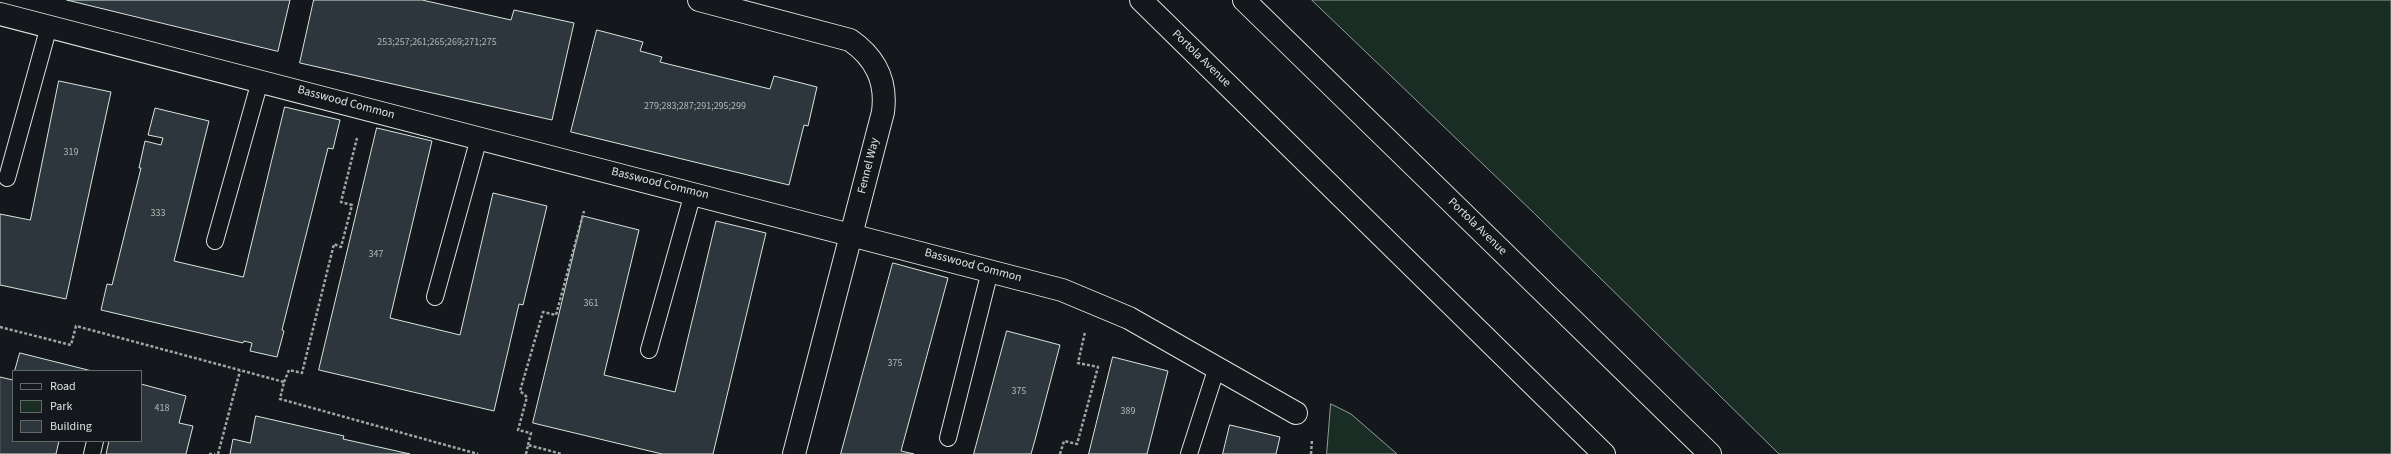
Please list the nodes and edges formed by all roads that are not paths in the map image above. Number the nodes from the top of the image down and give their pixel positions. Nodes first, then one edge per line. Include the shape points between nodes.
1 (699, 0) edge
2 (1141, 0) edge
3 (1244, 0) edge
4 (0, 14) edge
5 (49, 26) junction
6 (260, 81) junction
7 (479, 138) junction
8 (7, 178) dead end
9 (693, 193) junction
10 (851, 234) junction
11 (215, 241) dead end
12 (990, 271) junction
13 (435, 297) dead end
14 (649, 350) dead end
15 (1217, 367) junction
16 (1296, 414) dead end
17 (948, 438) dead end
18 (95, 442) edge
19 (92, 454) edge
20 (794, 454) edge
21 (1189, 454) edge
22 (1604, 454) edge
23 (1710, 454) edge

1 - 10 street, Fennel Way via 840,37 859,46 873,62 882,81 884,102
2 - 22 street, Portola Avenue
3 - 23 street, Portola Avenue
4 - 5 street, Basswood Common
5 - 6 street, Basswood Common
5 - 8 lane
6 - 7 street, Basswood Common
6 - 11 lane
7 - 9 street, Basswood Common
7 - 13 lane
9 - 10 street, Basswood Common
9 - 14 lane
10 - 12 street, Basswood Common
10 - 20 street, Fennel Way
12 - 15 street, Basswood Common via 1062,290 1098,303
12 - 17 lane
15 - 16 street, Basswood Common
15 - 21 lane
18 - 19 lane

